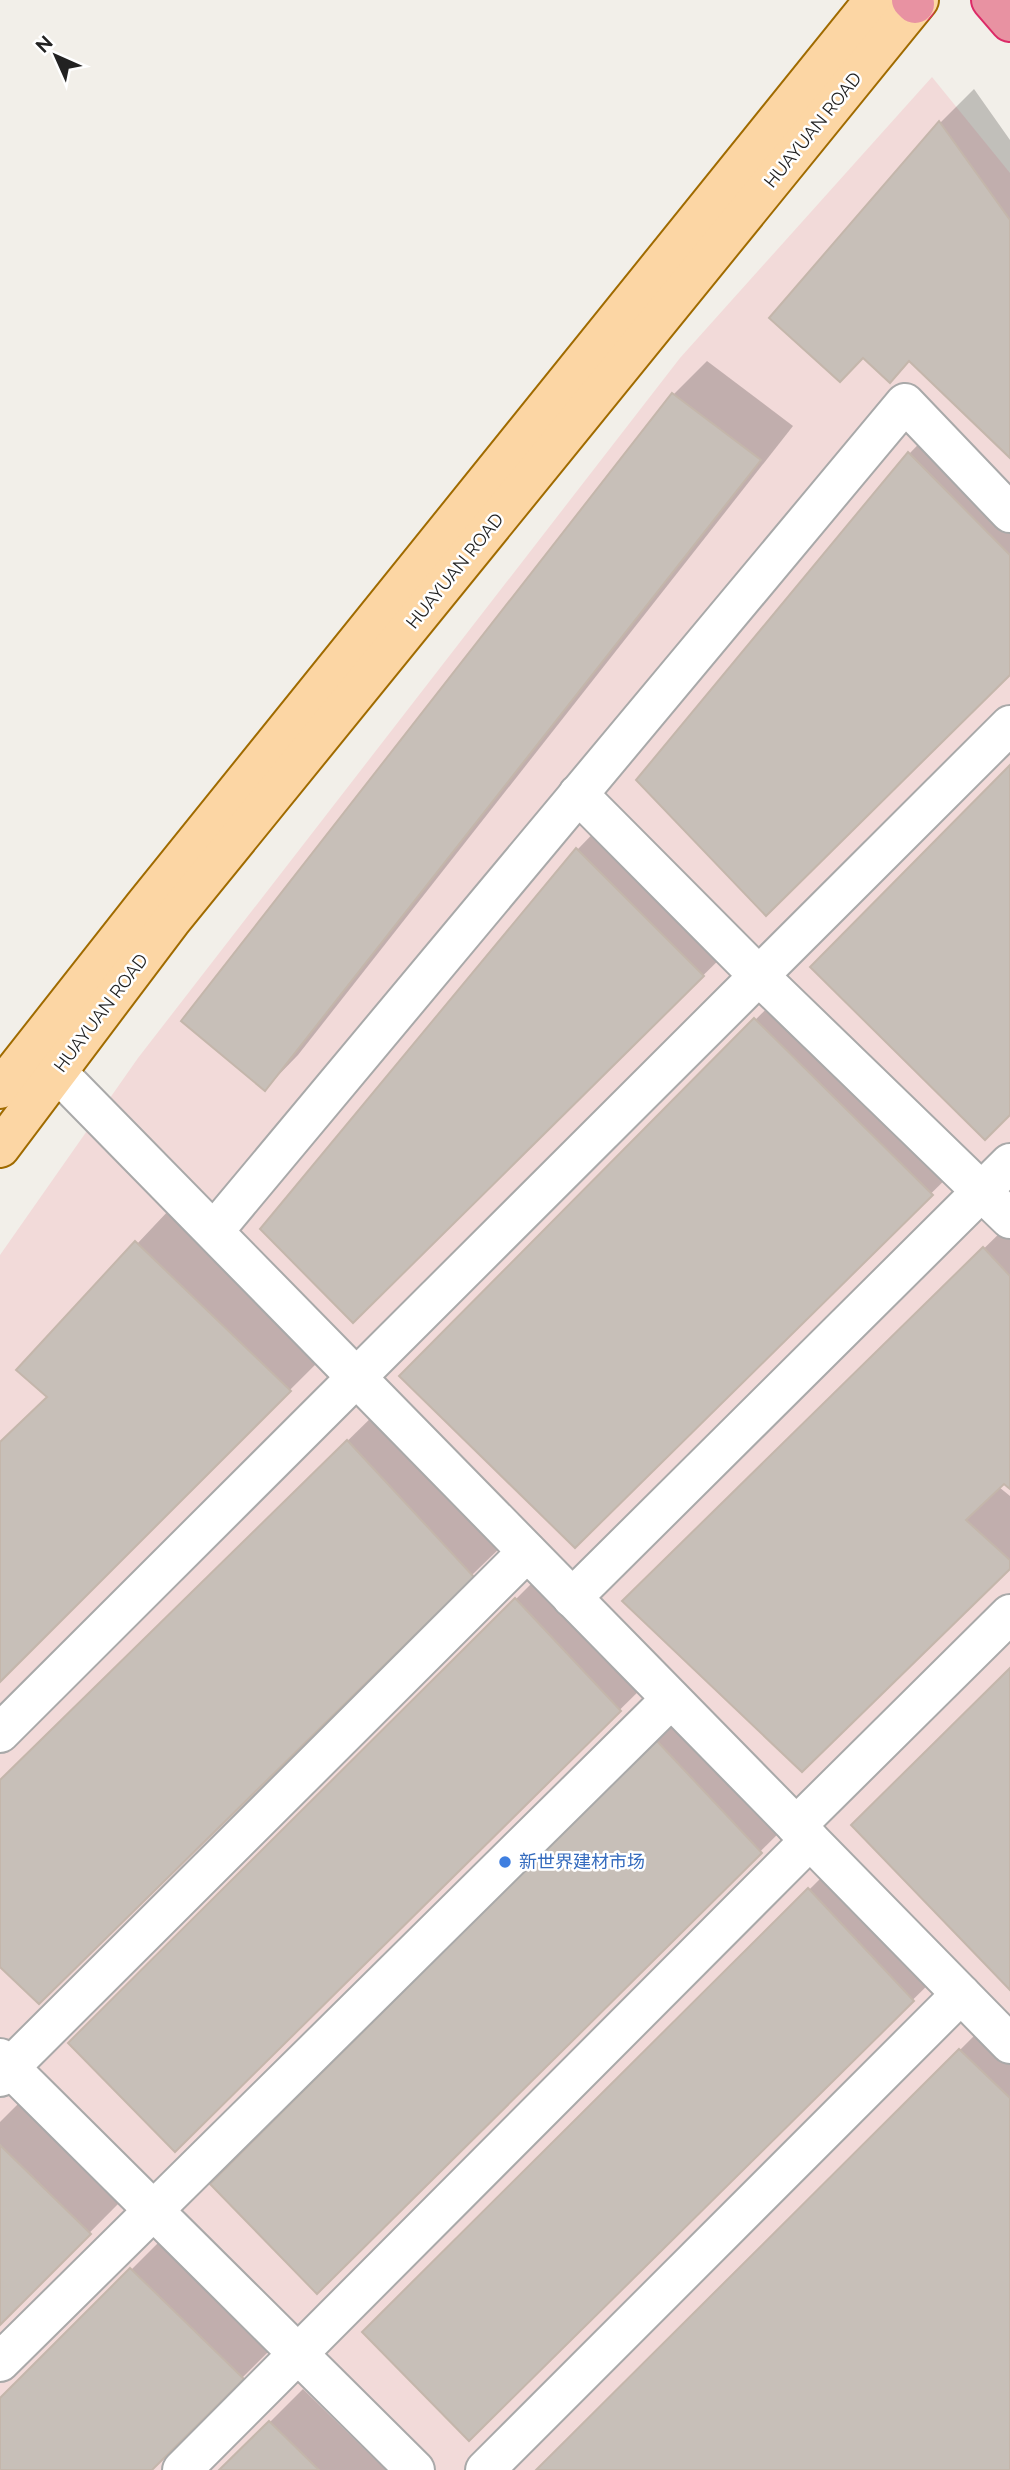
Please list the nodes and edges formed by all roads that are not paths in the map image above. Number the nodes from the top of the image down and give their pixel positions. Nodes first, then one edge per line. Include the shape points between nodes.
1 (874, 0) edge
2 (991, 0) edge
3 (915, 1) edge
4 (1010, 22) edge
5 (1010, 513) edge
6 (1010, 725) edge
7 (578, 794) junction
8 (758, 975) junction
9 (57, 1072) junction
10 (0, 1089) edge
11 (0, 1148) edge
12 (1010, 1163) edge
13 (981, 1191) junction
14 (1010, 1219) edge
15 (214, 1231) junction
16 (356, 1377) junction
17 (527, 1552) junction
18 (572, 1598) junction
19 (1010, 1614) edge
20 (671, 1699) junction
21 (0, 1732) edge
22 (803, 1833) junction
23 (961, 1994) junction
24 (1010, 2044) edge
25 (3, 2067) edge
26 (153, 2209) junction
27 (299, 2354) junction
28 (0, 2362) edge
29 (182, 2470) edge
30 (415, 2470) edge
31 (485, 2470) edge

1 - 10 main road, HUAYUAN ROAD
2 - 4 highway
3 - 9 main road, HUAYUAN ROAD via 171,921
5 - 7 lane via 905,402
6 - 8 lane
7 - 8 lane
7 - 15 lane
8 - 13 lane
8 - 16 lane
9 - 11 main road, HUAYUAN ROAD
9 - 15 lane
12 - 13 lane
13 - 14 lane
13 - 18 lane
15 - 16 lane
16 - 17 lane
16 - 21 lane
17 - 18 lane
17 - 25 lane
18 - 20 lane
19 - 22 lane
20 - 22 lane
20 - 26 lane
22 - 23 lane
22 - 27 lane
23 - 24 lane
23 - 31 lane
25 - 26 lane
26 - 27 lane
26 - 28 lane
27 - 29 lane
27 - 30 lane

